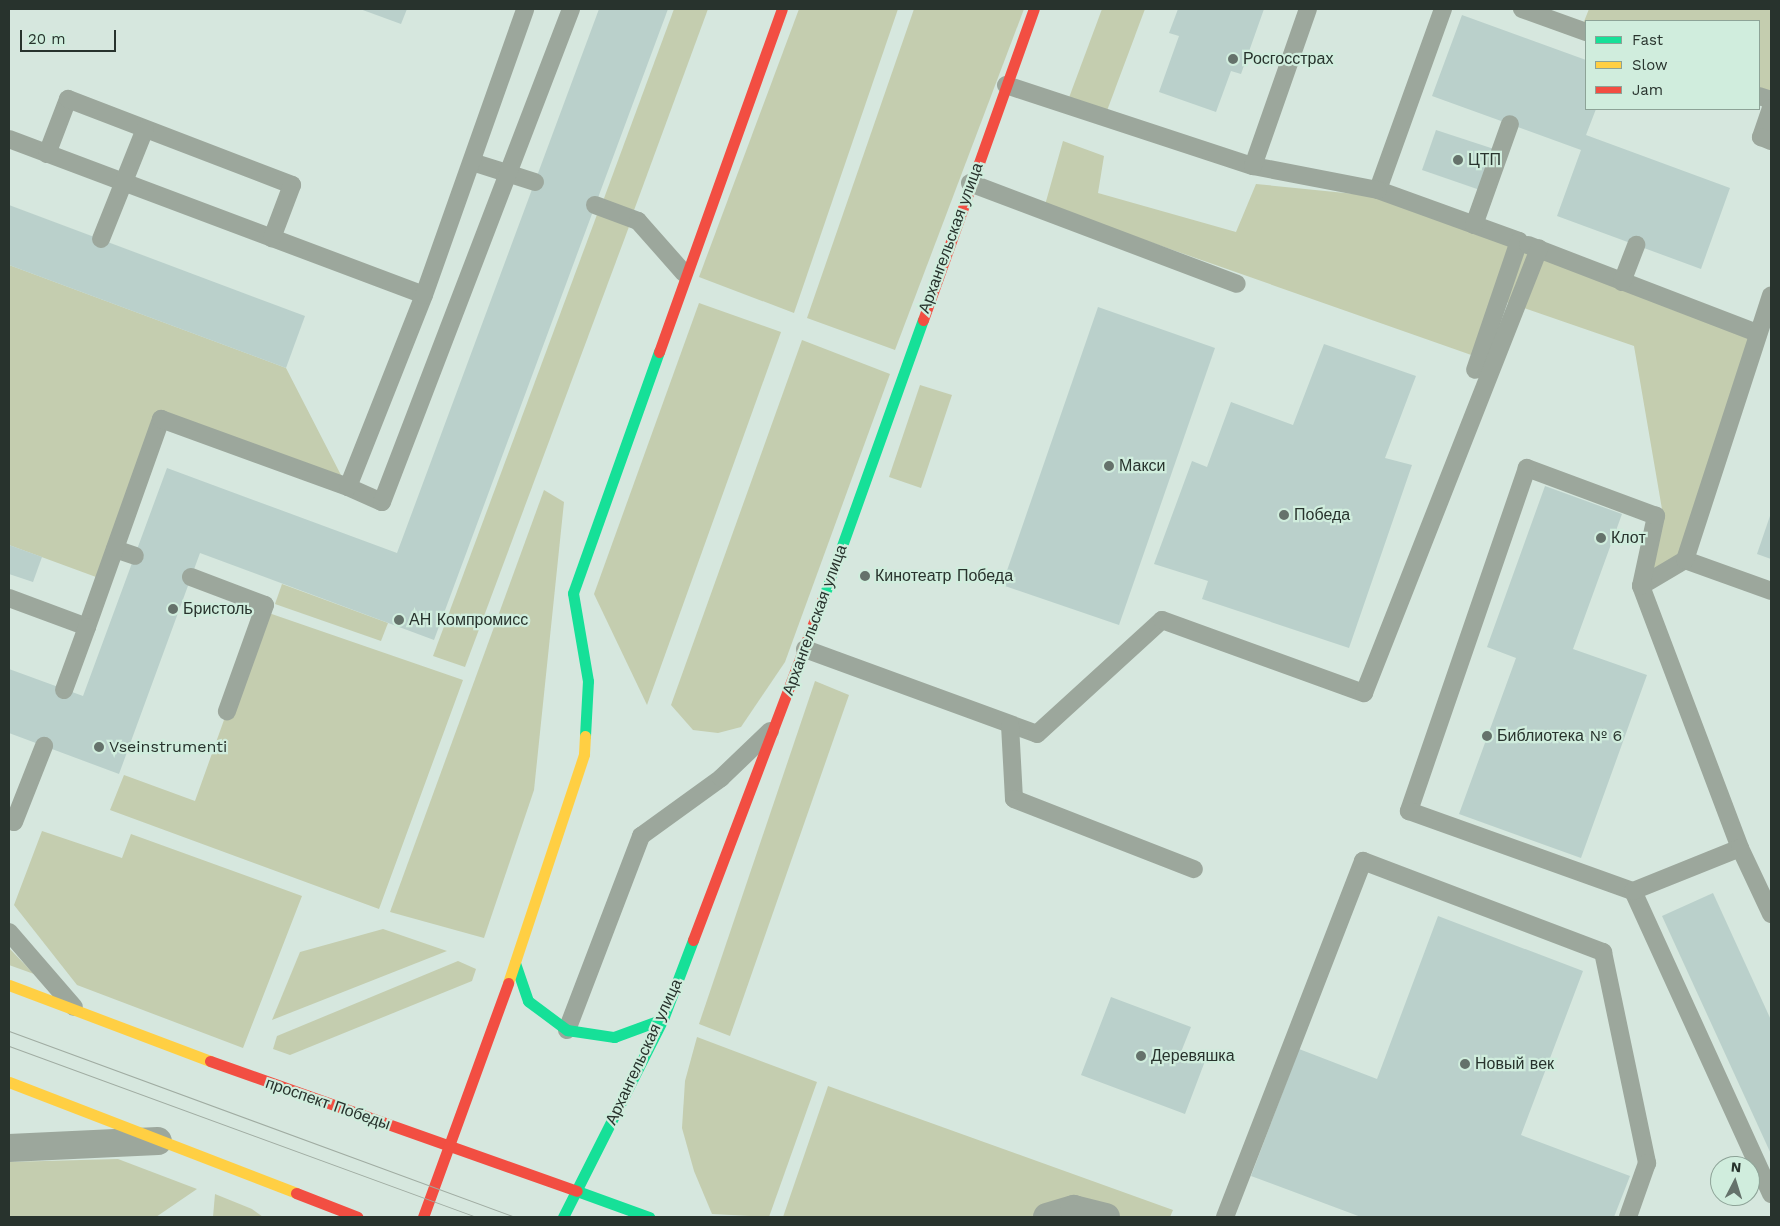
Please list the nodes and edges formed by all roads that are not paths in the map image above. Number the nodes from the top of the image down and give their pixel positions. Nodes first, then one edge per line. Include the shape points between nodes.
1 (525, 9) edge
2 (571, 9) edge
3 (782, 9) edge
4 (1034, 9) edge
5 (1308, 9) edge
6 (1443, 9) edge
7 (1522, 9) edge
8 (1585, 32) edge
9 (1006, 85) junction
10 (1771, 108) edge
11 (1510, 124) dead end
12 (145, 129) junction
13 (9, 140) edge
14 (1771, 141) edge
15 (47, 154) junction
16 (472, 162) junction
17 (1253, 166) junction
18 (511, 173) junction
19 (535, 182) dead end
20 (124, 183) junction
21 (970, 183) junction
22 (1378, 190) junction
23 (595, 205) dead end
24 (1474, 225) junction
25 (272, 238) junction
26 (101, 239) dead end
27 (1519, 241) junction
28 (1636, 245) dead end
29 (1539, 248) junction
30 (684, 273) junction
31 (1622, 282) junction
32 (1237, 284) dead end
33 (424, 295) junction
34 (1771, 296) edge
35 (1757, 333) junction
36 (1475, 370) dead end
37 (348, 487) junction
38 (115, 549) junction
39 (134, 556) dead end
40 (1686, 560) junction
41 (191, 578) dead end
42 (1641, 586) junction
43 (1771, 591) edge
44 (9, 598) edge
45 (87, 627) junction
46 (805, 649) junction
47 (64, 690) dead end
48 (227, 711) dead end
49 (776, 724) junction
50 (1010, 725) junction
51 (44, 746) dead end
52 (9, 820) edge
53 (1740, 848) junction
54 (1194, 869) dead end
55 (1633, 891) junction
56 (1771, 914) edge
57 (9, 932) edge
58 (515, 963) junction
59 (9, 985) edge
60 (76, 1009) junction
61 (663, 1018) junction
62 (567, 1030) junction
63 (9, 1082) edge
64 (158, 1141) junction
65 (449, 1146) junction
66 (9, 1148) edge
67 (577, 1191) junction
68 (1771, 1194) edge
69 (358, 1217) edge
70 (423, 1217) edge
71 (563, 1217) edge
72 (649, 1217) edge
73 (1047, 1217) edge
74 (1106, 1217) edge
75 (1225, 1217) edge
76 (1628, 1217) edge

1 - 16 lane
2 - 18 lane
3 - 30 main road
4 - 9 main road, Архангельская улица
5 - 17 lane
6 - 22 lane
7 - 8 lane
9 - 17 lane
9 - 21 main road, Архангельская улица
10 - 14 lane via 1761,137
11 - 24 lane
12 - 15 lane via 68,99
12 - 20 lane
12 - 25 lane via 292,186
13 - 15 lane
15 - 20 lane
16 - 18 lane
16 - 33 lane
17 - 22 lane
18 - 19 lane
18 - 37 lane via 382,502
20 - 25 lane
20 - 26 lane
21 - 32 lane
21 - 46 main road, Архангельская улица
22 - 24 lane
23 - 30 lane via 638,221
24 - 27 lane
25 - 33 lane
27 - 29 lane
27 - 36 lane
28 - 31 lane
29 - 31 lane
29 - 50 lane via 1364,693 1162,620 1037,734
30 - 58 main road via 572,593 588,681 584,754
31 - 35 lane
33 - 37 lane
34 - 35 lane
35 - 40 lane
37 - 38 lane via 161,419
38 - 39 lane
38 - 45 lane
40 - 42 lane
40 - 43 lane
41 - 48 lane via 265,605
42 - 53 lane
42 - 55 lane via 1656,516 1527,468 1409,811
44 - 45 lane
45 - 47 lane
46 - 49 main road, Архангельская улица
46 - 50 lane
49 - 61 main road, Архангельская улица
49 - 62 lane via 721,778 641,836
50 - 54 lane via 1014,799
51 - 52 lane via 14,822
53 - 55 lane
53 - 56 lane
55 - 68 lane
57 - 60 lane
58 - 62 main road via 528,1001
58 - 65 main road
59 - 60 main road, проспект Победы
60 - 65 main road, проспект Победы via 243,1074
61 - 62 main road via 614,1037
61 - 67 main road, Архангельская улица
63 - 64 main road
64 - 66 street
64 - 69 main road
65 - 67 main road, проспект Победы
65 - 70 main road
67 - 71 main road, Архангельская улица
67 - 72 main road, проспект Победы
73 - 74 street via 1074,1209
75 - 76 lane via 1363,861 1603,952 1647,1163

